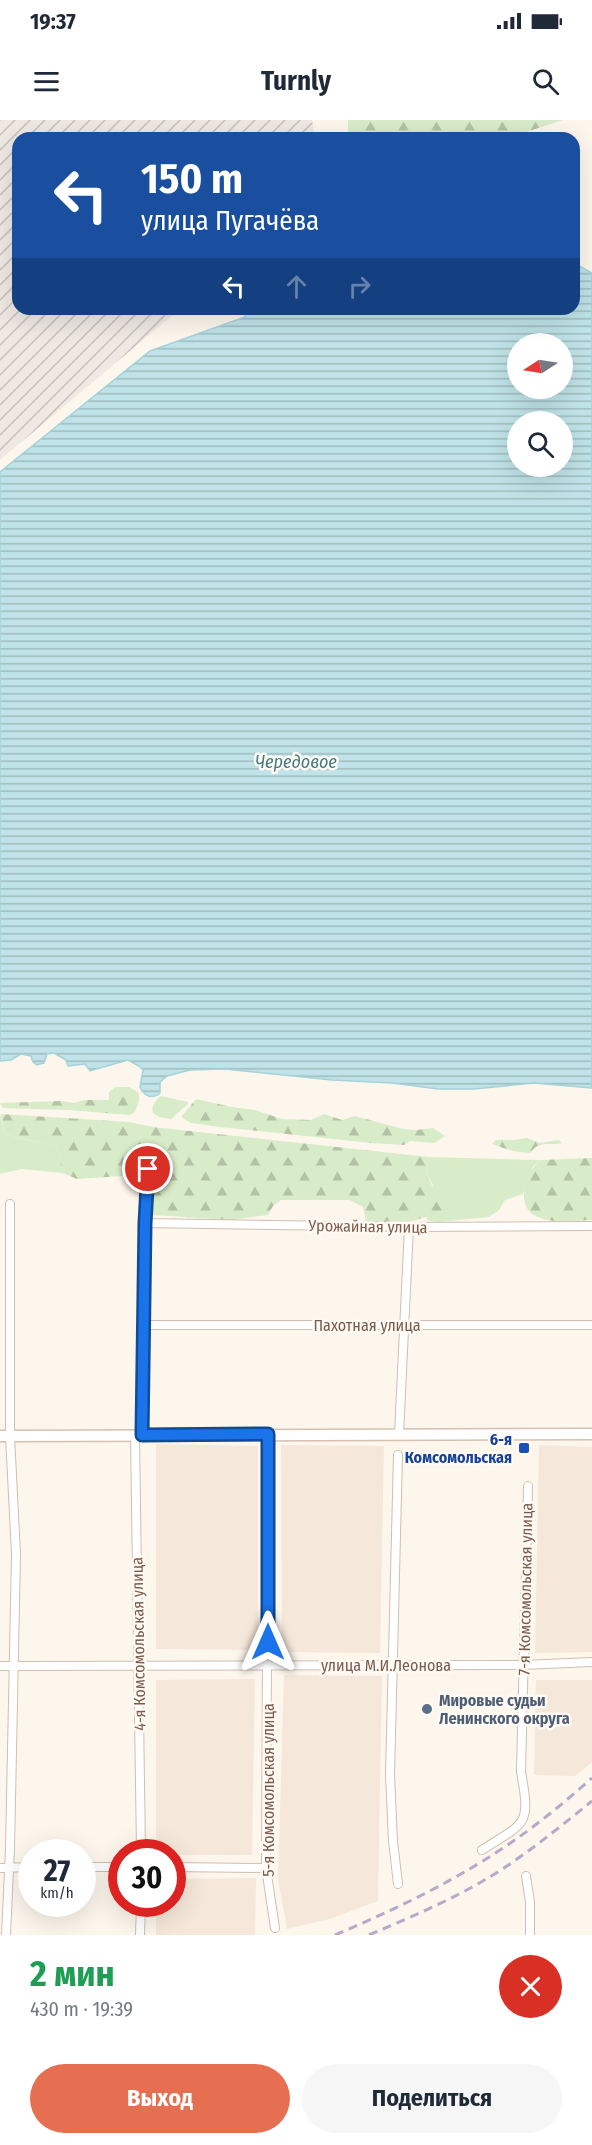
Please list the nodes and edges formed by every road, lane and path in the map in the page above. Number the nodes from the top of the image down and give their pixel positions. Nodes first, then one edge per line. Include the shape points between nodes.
1 (148, 1169) dead end
2 (10, 1204) dead end
3 (145, 1223) junction
4 (592, 1226) edge
5 (409, 1227) junction
6 (142, 1325) junction
7 (405, 1325) junction
8 (592, 1325) edge
9 (268, 1434) junction
10 (399, 1434) junction
11 (592, 1434) edge
12 (138, 1435) junction
13 (5, 1436) edge
14 (398, 1455) dead end
15 (528, 1486) dead end
16 (592, 1662) edge
17 (139, 1665) junction
18 (393, 1665) junction
19 (523, 1665) junction
20 (0, 1666) edge
21 (14, 1666) junction
22 (268, 1666) junction
23 (141, 1839) edge
24 (482, 1850) dead end
25 (186, 1867) edge
26 (4, 1868) edge
27 (267, 1868) junction
28 (526, 1876) dead end
29 (398, 1884) dead end
30 (141, 1917) edge
31 (275, 1928) dead end
32 (6, 1935) edge
33 (140, 1935) edge
34 (530, 1935) edge

1 - 3 street, 4-я Комсомольская улица
2 - 13 street
3 - 5 street, Урожайная улица
3 - 6 street, 4-я Комсомольская улица
4 - 5 street, Урожайная улица
5 - 7 street
6 - 7 street, Пахотная улица
6 - 12 street, 4-я Комсомольская улица
7 - 8 street, Пахотная улица
7 - 10 street
9 - 10 main road
9 - 12 main road
9 - 22 street, 5-я Комсомольская улица
10 - 11 main road
12 - 13 main road
12 - 17 street, 4-я Комсомольская улица
13 - 21 street via 16,1554
14 - 18 street
15 - 19 street, 7-я Комсомольская улица
16 - 19 street, улица М.И.Леонова
17 - 21 street, улица М.И.Леонова
17 - 22 street, улица М.И.Леонова
17 - 23 street, 4-я Комсомольская улица
18 - 19 street, улица М.И.Леонова
18 - 22 street, улица М.И.Леонова
18 - 29 street via 390,1775
19 - 24 street, 7-я Комсомольская улица via 524,1819
20 - 21 street, улица М.И.Леонова
21 - 26 street via 10,1849
22 - 27 street, 5-я Комсомольская улица
25 - 27 street
26 - 32 street
27 - 31 street, 5-я Комсомольская улица
28 - 34 street
30 - 33 street

